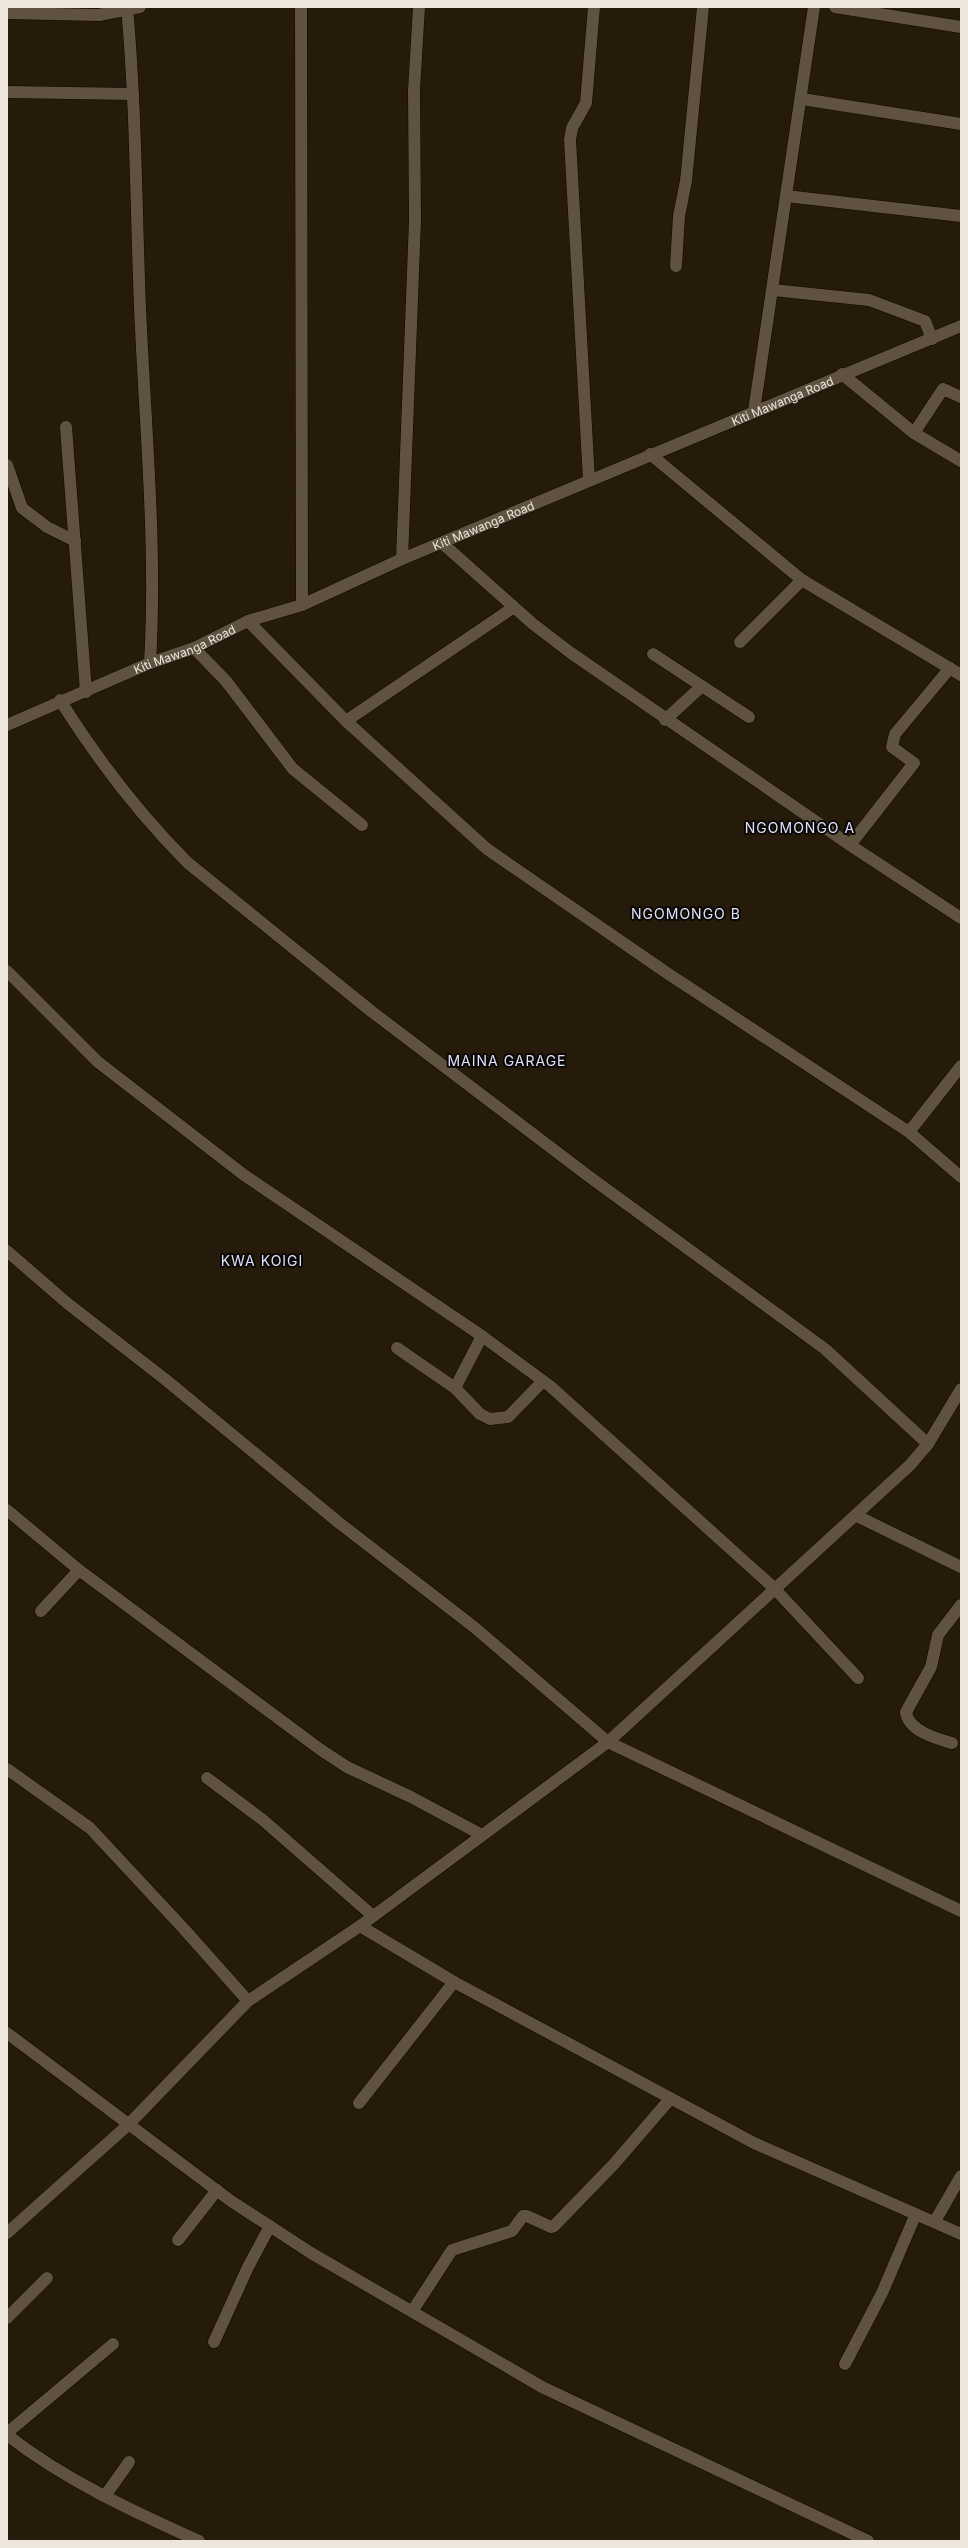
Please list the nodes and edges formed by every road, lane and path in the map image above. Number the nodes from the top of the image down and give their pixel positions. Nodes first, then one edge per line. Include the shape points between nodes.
1 (140, 7) edge
2 (301, 7) edge
3 (419, 7) edge
4 (594, 7) edge
5 (703, 7) edge
6 (814, 7) edge
7 (835, 7) edge
8 (128, 8) edge
9 (7, 13) edge
10 (961, 27) edge
11 (7, 92) edge
12 (133, 94) junction
13 (802, 99) junction
14 (961, 124) edge
15 (786, 196) junction
16 (961, 216) edge
17 (676, 266) dead end
18 (773, 290) junction
19 (961, 326) edge
20 (932, 339) junction
21 (842, 374) junction
22 (961, 397) edge
23 (754, 411) junction
24 (66, 427) dead end
25 (914, 433) junction
26 (650, 454) junction
27 (961, 461) edge
28 (7, 465) edge
29 (590, 480) junction
30 (75, 541) junction
31 (442, 543) junction
32 (402, 559) junction
33 (802, 580) junction
34 (302, 605) junction
35 (514, 607) junction
36 (248, 621) junction
37 (740, 642) dead end
38 (194, 648) junction
39 (653, 654) dead end
40 (150, 663) junction
41 (950, 668) junction
42 (961, 674) edge
43 (702, 686) junction
44 (86, 692) junction
45 (60, 700) junction
46 (749, 717) dead end
47 (346, 720) junction
48 (665, 720) junction
49 (7, 725) edge
50 (362, 825) dead end
51 (850, 846) junction
52 (961, 918) edge
53 (7, 971) edge
54 (961, 1066) edge
55 (909, 1132) junction
56 (961, 1177) edge
57 (7, 1251) edge
58 (482, 1336) junction
59 (397, 1348) dead end
60 (543, 1381) junction
61 (456, 1388) junction
62 (961, 1389) edge
63 (928, 1444) junction
64 (7, 1510) edge
65 (857, 1516) junction
66 (961, 1567) edge
67 (79, 1570) junction
68 (774, 1588) junction
69 (961, 1605) edge
70 (41, 1611) dead end
71 (858, 1678) dead end
72 (608, 1742) junction
73 (952, 1743) dead end
74 (7, 1769) edge
75 (207, 1778) dead end
76 (482, 1835) junction
77 (961, 1911) edge
78 (373, 1916) junction
79 (360, 1926) junction
80 (454, 1982) junction
81 (248, 2001) junction
82 (7, 2033) edge
83 (670, 2099) junction
84 (359, 2103) dead end
85 (128, 2125) junction
86 (961, 2176) edge
87 (217, 2190) junction
88 (915, 2216) junction
89 (935, 2222) junction
90 (270, 2226) junction
91 (7, 2233) edge
92 (961, 2234) edge
93 (178, 2240) dead end
94 (47, 2278) dead end
95 (413, 2310) junction
96 (7, 2318) edge
97 (214, 2342) dead end
98 (113, 2344) dead end
99 (845, 2364) dead end
100 (7, 2434) edge
101 (129, 2462) dead end
102 (105, 2496) junction
103 (199, 2541) edge
104 (868, 2541) edge

1 - 8 street
2 - 34 street
3 - 32 street via 414,90 415,220
4 - 29 street via 586,103 572,128 570,140
5 - 17 street via 686,181 679,216
6 - 13 street
7 - 10 street
8 - 9 street via 99,15
8 - 12 street
11 - 12 street
12 - 40 street via 154,604
13 - 14 street
13 - 15 street
15 - 16 street
15 - 18 street
18 - 20 street via 869,300 925,321
18 - 23 street
19 - 20 street, Kiti Mawanga Road
20 - 21 street, Kiti Mawanga Road
21 - 23 street, Kiti Mawanga Road
21 - 25 street
22 - 25 street via 943,389
23 - 26 street, Kiti Mawanga Road
24 - 30 street
25 - 27 street
26 - 29 street, Kiti Mawanga Road
26 - 33 street
28 - 30 street via 22,508 47,527
29 - 31 street, Kiti Mawanga Road
30 - 44 street
31 - 32 street, Kiti Mawanga Road
31 - 35 street
32 - 34 street, Kiti Mawanga Road
33 - 37 street
33 - 41 street
34 - 36 street, Kiti Mawanga Road
35 - 47 street
35 - 48 street via 571,653
36 - 38 street, Kiti Mawanga Road
36 - 47 street
38 - 40 street, Kiti Mawanga Road
38 - 50 street via 226,681 293,769
39 - 43 street
40 - 44 street, Kiti Mawanga Road
41 - 42 street
41 - 51 street via 895,734 892,747 914,763
43 - 46 street
43 - 48 street
44 - 45 street, Kiti Mawanga Road
45 - 49 street, Kiti Mawanga Road
45 - 63 street via 92,751 165,840 188,863 377,1015 587,1175 825,1350
47 - 55 street via 488,849 667,973
48 - 51 street
51 - 52 street
53 - 58 street via 98,1062 244,1175
54 - 55 street
55 - 56 street
57 - 72 street via 67,1303 166,1380 338,1522 474,1627
58 - 60 street
58 - 61 street
59 - 61 street
60 - 61 street via 508,1418 501,1419 490,1419 480,1414
60 - 68 street
62 - 63 street
63 - 65 street
64 - 67 street
65 - 66 street
65 - 68 street
67 - 70 street
67 - 76 street via 334,1758
68 - 71 street
68 - 72 street
69 - 73 street via 938,1635 931,1667 906,1712 908,1719 918,1730
72 - 76 street
72 - 77 street
74 - 81 street via 90,1828 160,1901
75 - 78 street via 263,1820
76 - 78 street
78 - 79 street
79 - 80 street
79 - 81 street
80 - 83 street
80 - 84 street
81 - 85 street
82 - 85 street
83 - 88 street via 754,2143
83 - 95 street via 614,2164 554,2226 523,2216 512,2231 452,2250
85 - 87 street
85 - 91 street
86 - 89 street
87 - 90 street
87 - 93 street
88 - 89 street
88 - 99 street via 882,2293
89 - 92 street
90 - 95 street via 311,2253
90 - 97 street
94 - 96 street
95 - 104 street via 542,2387
98 - 100 street
100 - 102 street via 41,2461
101 - 102 street
102 - 103 street

